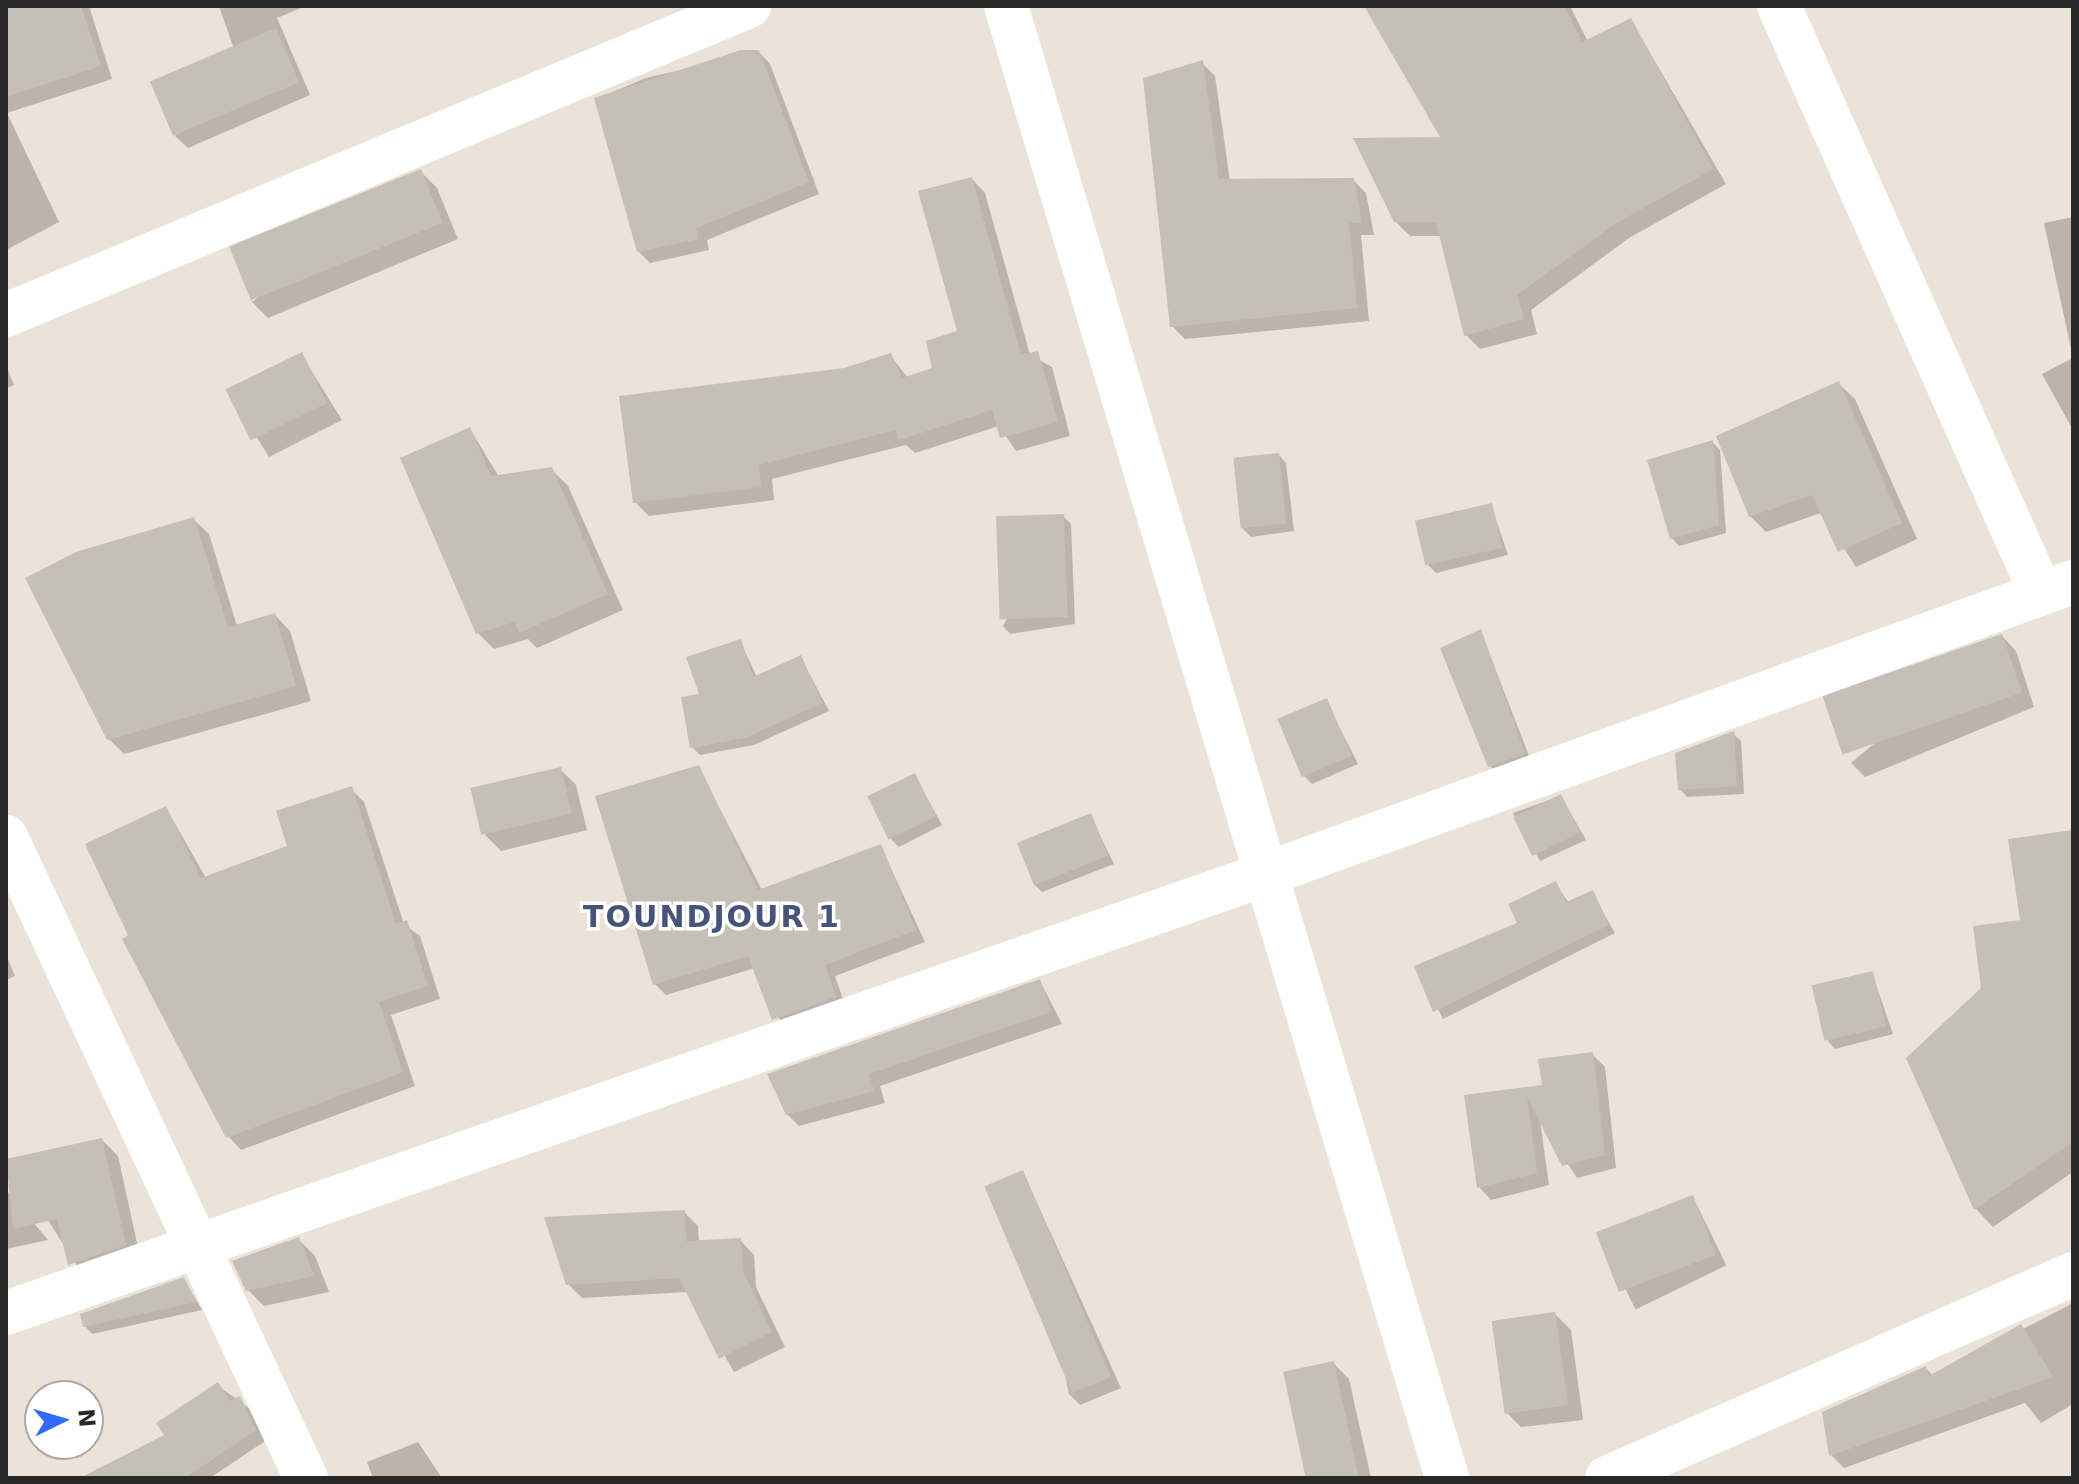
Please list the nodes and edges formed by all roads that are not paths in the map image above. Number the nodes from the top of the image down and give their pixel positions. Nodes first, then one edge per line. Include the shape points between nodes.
1 (749, 6) edge
2 (1006, 6) edge
3 (1779, 6) edge
4 (6, 315) edge
5 (2057, 587) edge
6 (6, 837) edge
7 (1266, 874) junction
8 (194, 1249) junction
9 (2073, 1274) edge
10 (6, 1313) edge
11 (306, 1478) edge
12 (1447, 1478) edge
13 (1607, 1478) edge

1 - 4 street
2 - 7 street
3 - 5 street
5 - 7 street
6 - 8 street
7 - 8 street
7 - 12 street
8 - 10 street
8 - 11 street
9 - 13 street

